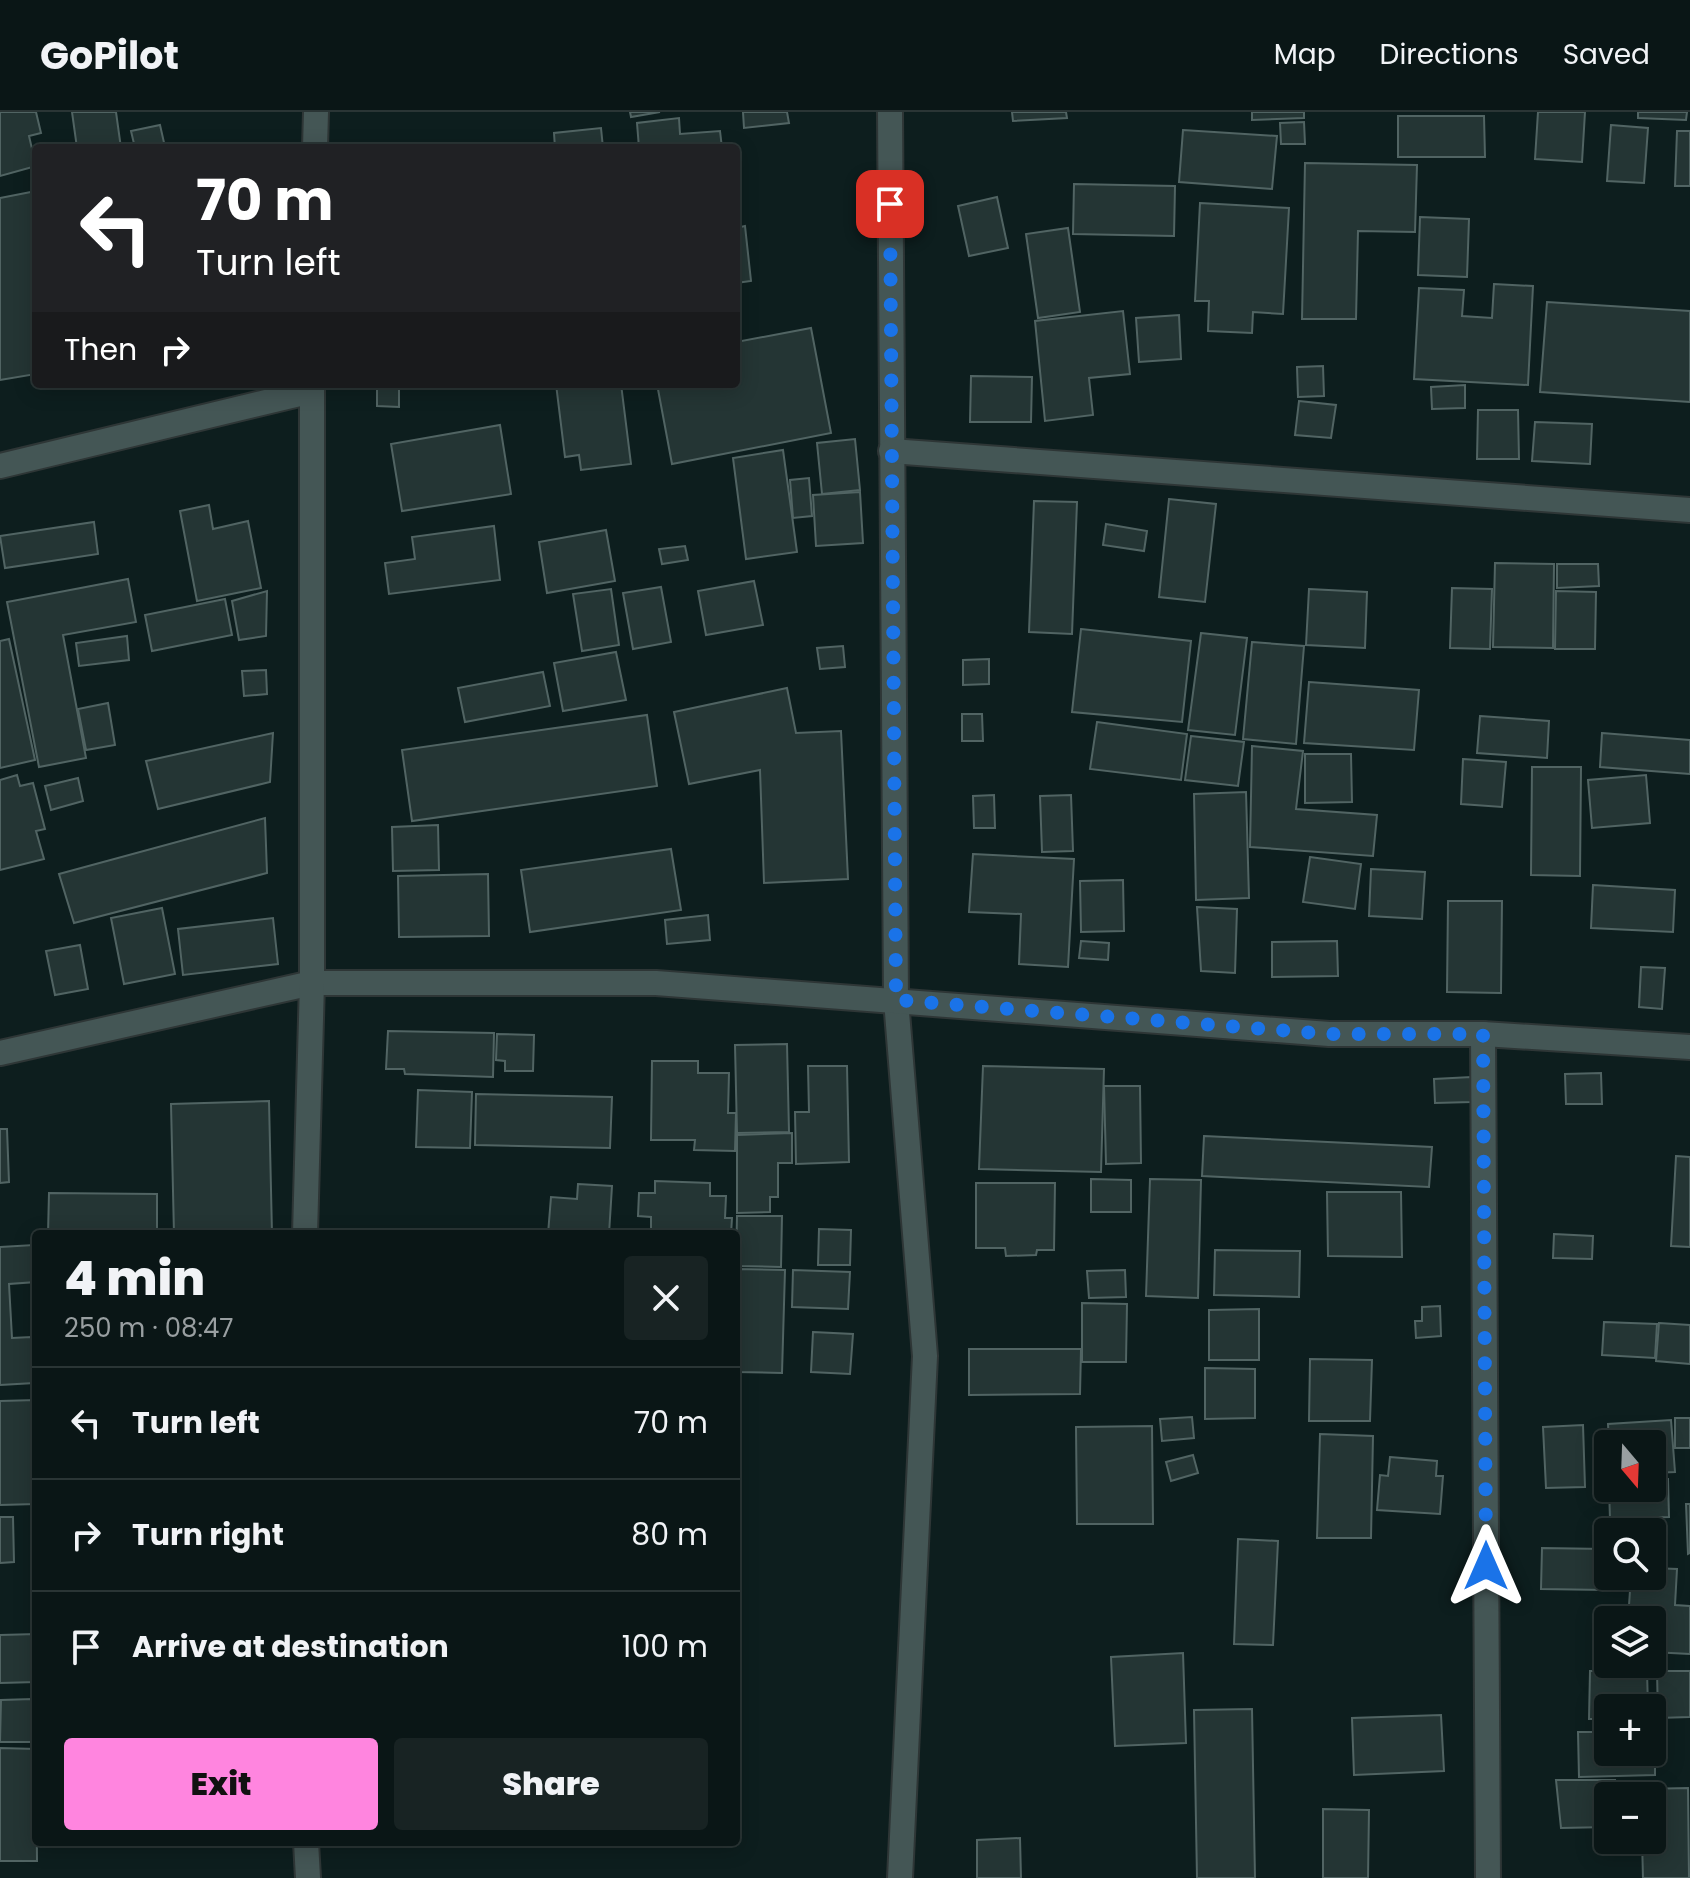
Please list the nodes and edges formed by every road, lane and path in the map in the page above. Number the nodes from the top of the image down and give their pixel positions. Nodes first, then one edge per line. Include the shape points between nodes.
1 (316, 112) edge
2 (890, 112) edge
3 (315, 144) edge
4 (312, 388) edge
5 (891, 451) junction
6 (0, 466) edge
7 (1690, 510) edge
8 (312, 983) junction
9 (896, 1000) junction
10 (1483, 1034) junction
11 (1690, 1047) edge
12 (0, 1053) edge
13 (305, 1230) edge
14 (306, 1846) edge
15 (308, 1878) edge
16 (900, 1878) edge
17 (1488, 1878) edge

1 - 3 street
2 - 5 street
4 - 6 street
4 - 8 street
5 - 7 street
5 - 9 street
8 - 9 street via 656,983
8 - 12 street
8 - 13 street
9 - 10 street via 1329,1034
9 - 16 street via 925,1356
10 - 11 street
10 - 17 street
14 - 15 street

